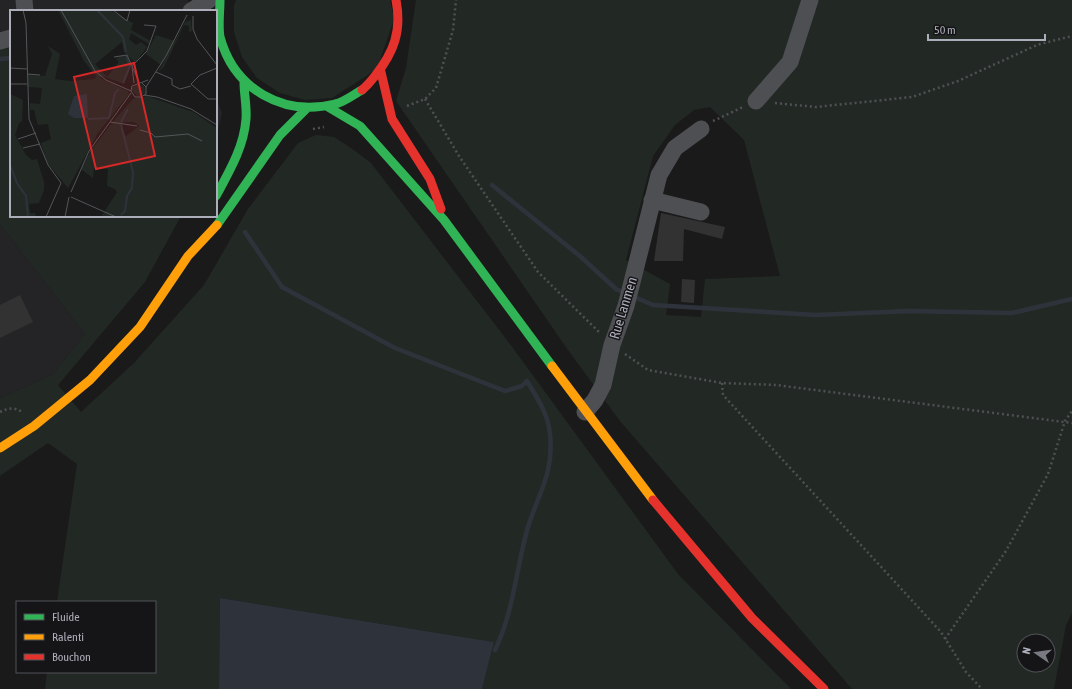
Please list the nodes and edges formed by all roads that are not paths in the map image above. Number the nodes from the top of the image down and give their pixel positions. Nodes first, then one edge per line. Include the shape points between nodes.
1 (24, 0) edge
2 (210, 0) edge
3 (220, 0) edge
4 (396, 0) edge
5 (810, 0) edge
6 (25, 10) edge
7 (193, 10) edge
8 (10, 38) edge
9 (0, 41) edge
10 (220, 51) edge
11 (381, 72) junction
12 (244, 82) junction
13 (756, 101) road end
14 (328, 107) junction
15 (306, 109) junction
16 (700, 129) road end
17 (244, 160) dead end
18 (217, 194) edge
19 (652, 200) junction
20 (217, 209) edge
21 (701, 212) dead end
22 (213, 217) edge
23 (444, 220) junction
24 (196, 234) dead end
25 (207, 237) junction
26 (188, 256) junction
27 (586, 412) junction
28 (0, 448) edge
29 (824, 689) edge

1 - 6 street
2 - 7 street
3 - 10 main road
4 - 11 main road via 398,30 392,52
5 - 13 street via 790,62
8 - 9 street
10 - 12 main road
11 - 14 main road via 366,88 348,100
11 - 23 main road via 392,119 430,179
12 - 15 main road via 257,94 287,110
12 - 18 main road via 246,117 242,140 235,161
14 - 15 main road
14 - 23 main road via 360,126
15 - 25 main road via 280,135
16 - 19 street, Rue Lanmen via 675,148 659,175
17 - 20 main road
19 - 21 street
19 - 27 street, Rue Lanmen via 626,306 612,345 603,385
22 - 25 main road
23 - 27 main road
24 - 26 main road
25 - 26 main road
26 - 28 main road via 140,327 90,380 39,422
27 - 29 main road via 678,532 752,618

